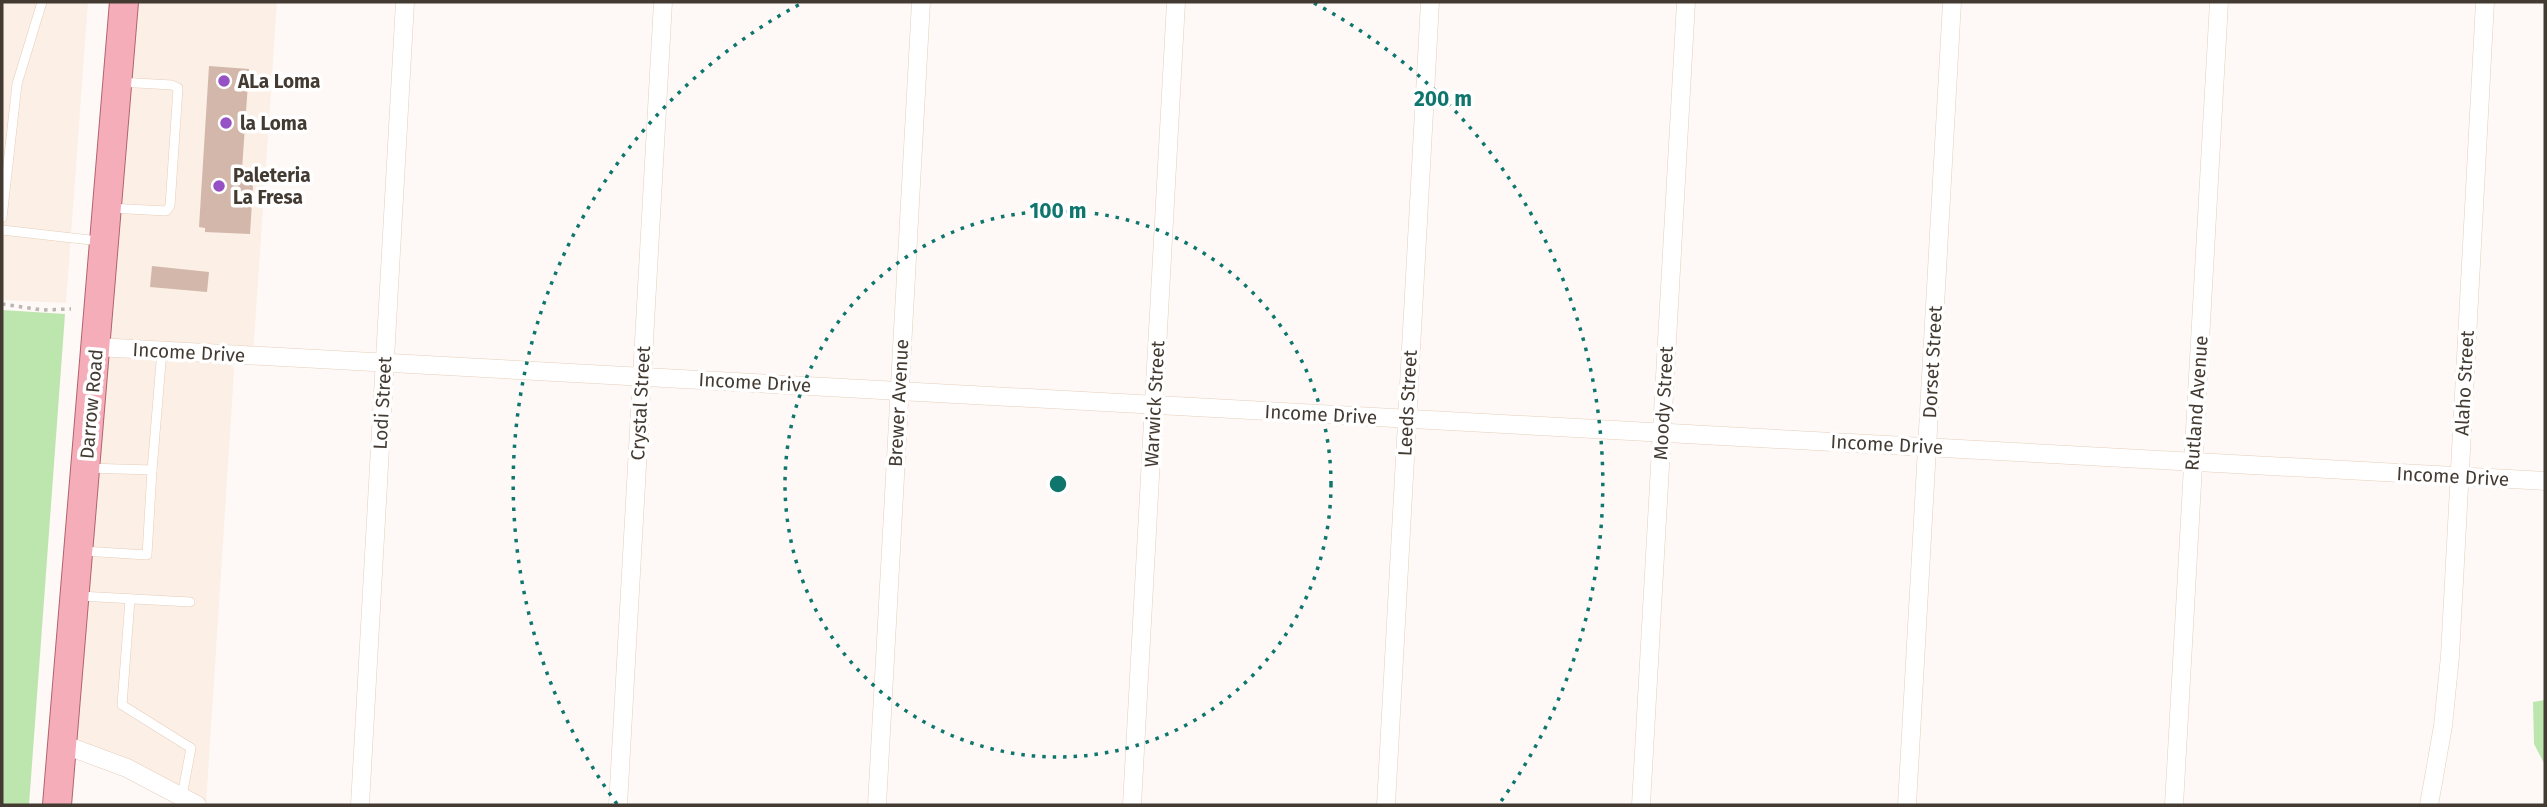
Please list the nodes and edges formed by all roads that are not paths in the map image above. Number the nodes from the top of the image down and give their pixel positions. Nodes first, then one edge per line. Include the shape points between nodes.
1 (42, 2) edge
2 (124, 2) edge
3 (405, 2) edge
4 (663, 2) edge
5 (921, 2) edge
6 (1175, 2) edge
7 (1430, 2) edge
8 (1686, 2) edge
9 (1952, 2) edge
10 (2219, 2) edge
11 (2485, 2) edge
12 (118, 82) junction
13 (107, 208) junction
14 (2, 218) edge
15 (2, 230) edge
16 (104, 242) junction
17 (97, 347) junction
18 (162, 350) junction
19 (384, 362) junction
20 (641, 376) junction
21 (898, 390) junction
22 (1154, 405) junction
23 (1406, 418) junction
24 (1661, 433) junction
25 (1927, 447) junction
26 (2192, 463) junction
27 (85, 468) junction
28 (152, 470) junction
29 (2459, 476) junction
30 (2545, 481) edge
31 (78, 551) junction
32 (74, 596) junction
33 (130, 599) junction
34 (190, 602) dead end
35 (62, 744) junction
36 (190, 801) edge
37 (57, 805) edge
38 (360, 805) edge
39 (618, 805) edge
40 (877, 805) edge
41 (1132, 805) edge
42 (1386, 805) edge
43 (1641, 805) edge
44 (1907, 805) edge
45 (2174, 805) edge
46 (2429, 805) edge

1 - 14 lane via 17,84
2 - 12 main road, Darrow Road
3 - 19 street, Lodi Street
4 - 20 street, Crystal Street
5 - 21 street, Brewer Avenue
6 - 22 street, Warwick Street
7 - 23 street, Leeds Street
8 - 24 street, Moody Street
9 - 25 street, Dorset Street
10 - 26 street, Rutland Avenue
11 - 29 street, Alaho Street
12 - 13 main road, Darrow Road
12 - 13 lane via 178,88 170,206 166,211
13 - 16 main road, Darrow Road
15 - 16 lane
16 - 17 main road, Darrow Road
17 - 18 street, Income Drive
17 - 27 main road, Darrow Road
18 - 19 street, Income Drive
18 - 28 lane
19 - 20 street, Income Drive
19 - 38 street, Lodi Street
20 - 21 street, Income Drive
20 - 39 street, Crystal Street
21 - 22 street, Income Drive
21 - 40 street, Brewer Avenue
22 - 23 street, Income Drive
22 - 41 street, Warwick Street
23 - 24 street, Income Drive
23 - 42 street, Leeds Street
24 - 25 street, Income Drive
24 - 43 street, Moody Street
25 - 26 street, Income Drive
25 - 44 street, Dorset Street
26 - 29 street, Income Drive
26 - 45 street, Rutland Avenue
27 - 28 lane
27 - 31 main road, Darrow Road
28 - 31 lane via 147,555
29 - 30 street, Income Drive
29 - 46 street, Alaho Street via 2450,656
31 - 32 main road, Darrow Road
32 - 33 lane
32 - 35 main road, Darrow Road
33 - 34 lane
33 - 36 lane via 122,705 191,748
35 - 36 street via 127,768
35 - 37 main road, Darrow Road

